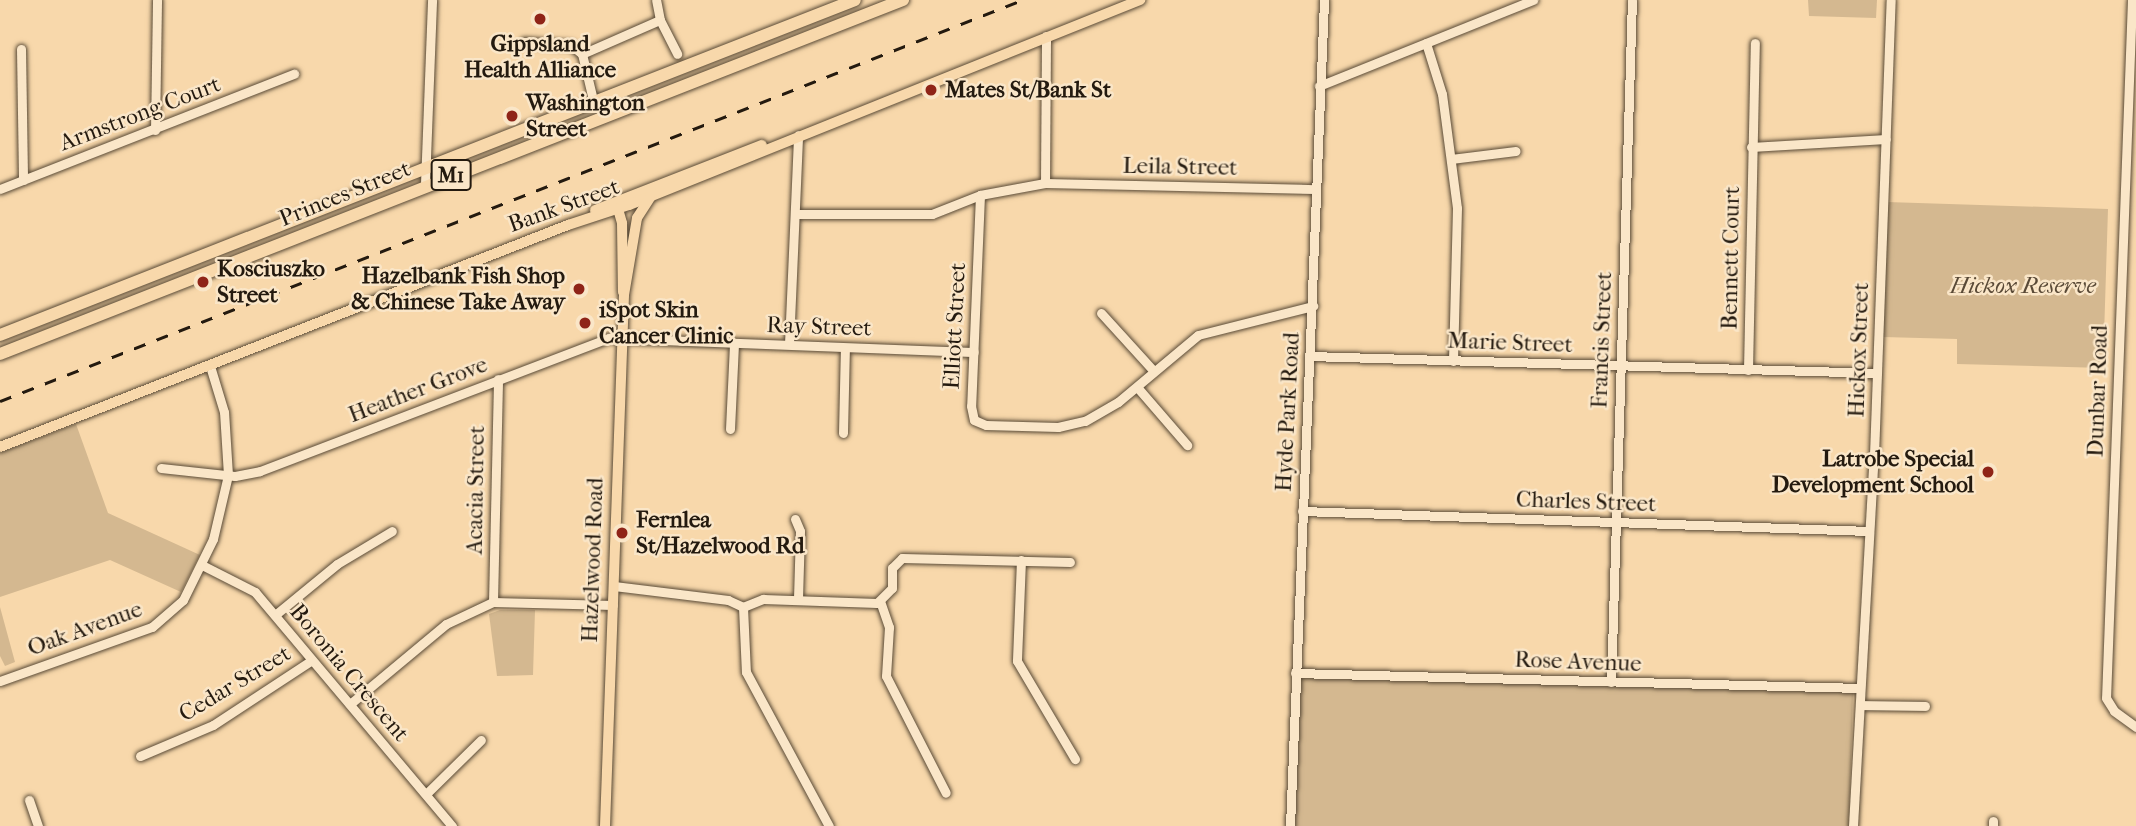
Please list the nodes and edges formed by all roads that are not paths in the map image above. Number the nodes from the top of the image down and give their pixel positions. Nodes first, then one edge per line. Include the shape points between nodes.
1 (156, 0) edge
2 (432, 0) edge
3 (656, 0) edge
4 (855, 0) edge
5 (903, 0) edge
6 (1140, 0) edge
7 (1324, 0) edge
8 (1533, 0) edge
9 (1632, 0) edge
10 (1891, 0) edge
11 (2132, 0) edge
12 (660, 20) junction
13 (1046, 36) junction
14 (524, 42) dead end
15 (1426, 43) junction
16 (1755, 43) dead end
17 (21, 50) dead end
18 (582, 54) junction
19 (677, 54) dead end
20 (294, 74) dead end
21 (1319, 86) junction
22 (593, 100) junction
23 (155, 130) junction
24 (798, 135) junction
25 (1886, 139) junction
26 (1751, 147) junction
27 (1516, 151) dead end
28 (1451, 159) junction
29 (425, 166) junction
30 (23, 180) junction
31 (1045, 183) junction
32 (425, 184) junction
33 (0, 189) edge
34 (1315, 189) junction
35 (980, 195) junction
36 (651, 197) junction
37 (623, 205) junction
38 (2125, 213) junction
39 (2136, 213) edge
40 (795, 214) junction
41 (637, 218) junction
42 (624, 295) junction
43 (1313, 306) junction
44 (1101, 313) dead end
45 (0, 335) edge
46 (621, 338) junction
47 (734, 343) junction
48 (789, 344) junction
49 (845, 348) junction
50 (974, 352) junction
51 (0, 354) edge
52 (1309, 356) junction
53 (1453, 360) junction
54 (210, 366) junction
55 (1620, 366) junction
56 (1152, 369) junction
57 (1748, 370) junction
58 (1877, 373) junction
59 (498, 379) junction
60 (1137, 387) junction
61 (730, 429) dead end
62 (842, 433) dead end
63 (1187, 445) dead end
64 (0, 447) edge
65 (161, 468) dead end
66 (228, 475) junction
67 (1302, 511) junction
68 (795, 519) dead end
69 (1615, 523) junction
70 (392, 531) dead end
71 (1868, 531) junction
72 (1021, 560) junction
73 (1070, 562) dead end
74 (202, 565) junction
75 (614, 586) junction
76 (798, 600) junction
77 (880, 601) junction
78 (493, 602) junction
79 (613, 605) junction
80 (743, 607) junction
81 (275, 615) junction
82 (312, 660) junction
83 (1295, 673) junction
84 (0, 681) edge
85 (1611, 682) junction
86 (1860, 688) junction
87 (350, 705) junction
88 (1860, 705) junction
89 (1925, 706) dead end
90 (2136, 727) edge
91 (481, 740) dead end
92 (140, 756) dead end
93 (1075, 759) dead end
94 (946, 793) dead end
95 (426, 794) junction
96 (29, 800) dead end
97 (38, 826) edge
98 (452, 826) edge
99 (605, 826) edge
100 (828, 826) edge
101 (1290, 826) edge
102 (1853, 826) edge

1 - 23 street
2 - 29 street
3 - 12 street
4 - 22 highway, Princes Street / M1
5 - 32 highway, Princes Street / M1
6 - 13 main road, Bank Street
7 - 21 street, Hyde Park Road
8 - 15 street
9 - 55 street, Francis Street
10 - 25 street, Hickox Street
11 - 38 street, Dunbar Road
12 - 18 street
12 - 19 street
13 - 24 main road, Bank Street
13 - 31 street
14 - 18 street via 571,44
15 - 21 street
15 - 28 street via 1442,94
16 - 26 street, Bennett Court
17 - 30 street
18 - 22 street
20 - 23 street, Armstrong Court
21 - 34 street, Hyde Park Road
22 - 29 highway, Princes Street / M1
23 - 30 street, Armstrong Court
24 - 36 main road, Bank Street
24 - 37 main road via 722,159
24 - 40 street
25 - 26 street
25 - 58 street, Hickox Street
26 - 57 street, Bennett Court
27 - 28 street
28 - 53 street via 1457,208
29 - 32 street
29 - 45 highway, Princes Street / M1
30 - 33 street, Armstrong Court
31 - 34 street, Leila Street
31 - 35 street, Leila Street
32 - 51 highway, Princes Street / M1
34 - 43 street, Hyde Park Road
35 - 40 street, Leila Street via 932,214
35 - 50 street, Elliott Street
36 - 37 main road, Bank Street
36 - 41 main road
37 - 41 main road
37 - 42 main road
37 - 54 main road, Bank Street
38 - 39 street
38 - 90 street, Dunbar Road via 2106,698 2113,711
40 - 48 street
41 - 42 main road
42 - 46 main road, Hazelwood Road
43 - 52 street, Hyde Park Road
43 - 56 street, Elliott Street via 1198,335
44 - 56 street
46 - 47 street, Ray Street
46 - 59 street, Heather Grove via 602,339
46 - 75 main road, Hazelwood Road
47 - 48 street, Ray Street
47 - 61 street
48 - 49 street, Ray Street
49 - 50 street, Ray Street
49 - 62 street
50 - 60 street, Elliott Street via 971,405 974,420 986,425 1058,427 1085,421
52 - 53 street, Marie Street
52 - 67 street, Hyde Park Road
53 - 55 street, Marie Street
54 - 64 main road, Bank Street
54 - 66 street, Oak Avenue via 224,412
55 - 57 street, Marie Street
55 - 69 street, Francis Street
56 - 60 street, Elliott Street
57 - 58 street, Marie Street
58 - 71 street, Hickox Street
59 - 66 street, Heather Grove via 260,471
59 - 78 street, Acacia Street
60 - 63 street
65 - 66 street, Heather Grove
66 - 74 street, Oak Avenue via 224,504
67 - 69 street, Charles Street
67 - 83 street, Hyde Park Road
68 - 76 street via 800,531
69 - 71 street, Charles Street
69 - 85 street, Francis Street
70 - 81 street via 337,564
71 - 86 street, Hickox Street
72 - 73 street
72 - 77 street via 902,558 892,568 892,588
72 - 93 street via 1017,661
74 - 81 street, Boronia Crescent via 255,592
74 - 84 street, Oak Avenue via 176,610 152,627
75 - 79 main road, Hazelwood Road
75 - 80 street via 728,600
76 - 77 street
76 - 80 street via 763,599
77 - 94 street via 889,627 886,676
78 - 79 street
78 - 87 street via 446,624
79 - 99 main road, Hazelwood Road
80 - 100 street via 746,672
81 - 82 street, Boronia Crescent
82 - 87 street, Boronia Crescent
82 - 92 street, Cedar Street via 214,725
83 - 85 street, Rose Avenue
83 - 101 street, Hyde Park Road
85 - 86 street, Rose Avenue
86 - 88 street, Hickox Street
87 - 95 street, Boronia Crescent
88 - 89 street
88 - 102 street, Hickox Street
91 - 95 street
95 - 98 street, Boronia Crescent
96 - 97 street

